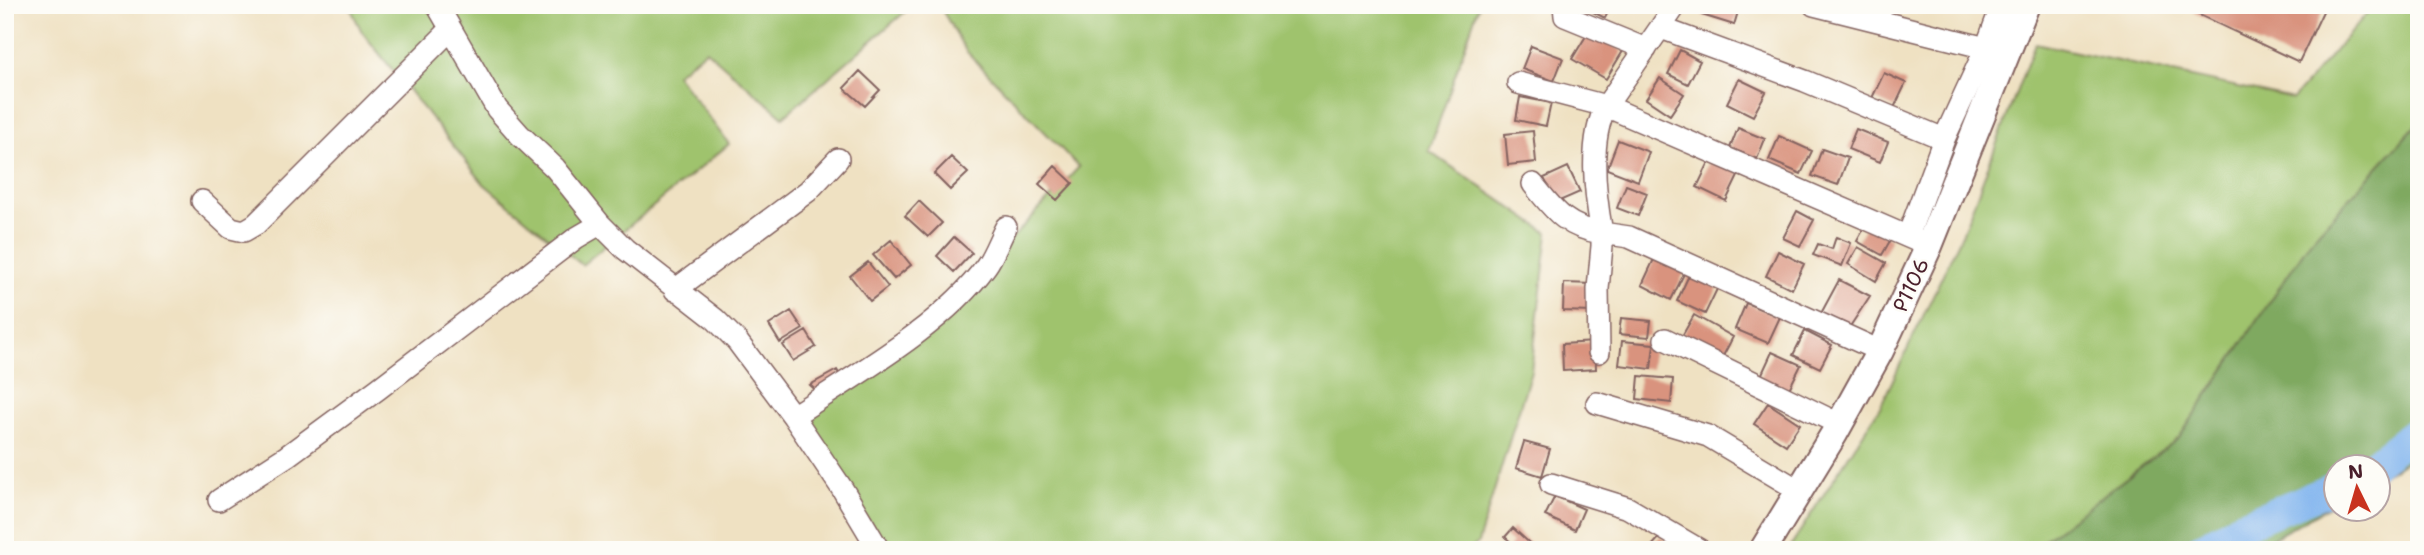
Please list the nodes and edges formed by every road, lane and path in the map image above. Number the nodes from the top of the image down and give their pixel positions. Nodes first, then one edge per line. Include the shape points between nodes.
1 (437, 5) edge
2 (1563, 5) edge
3 (1676, 5) edge
4 (1814, 5) edge
5 (2002, 5) edge
6 (2026, 5) edge
7 (1661, 28) junction
8 (451, 29) junction
9 (1646, 48) junction
10 (1986, 48) junction
11 (1518, 83) dead end
12 (1606, 106) junction
13 (1944, 139) junction
14 (838, 159) dead end
15 (1533, 184) dead end
16 (202, 201) dead end
17 (600, 224) junction
18 (1006, 227) dead end
19 (1602, 233) junction
20 (1919, 241) junction
21 (675, 290) junction
22 (1665, 339) dead end
23 (1880, 351) junction
24 (1600, 352) dead end
25 (1597, 403) dead end
26 (793, 416) junction
27 (1839, 424) junction
28 (1550, 484) dead end
29 (1800, 491) junction
30 (219, 500) dead end
31 (878, 550) edge
32 (1700, 550) edge
33 (1763, 550) edge

1 - 8 lane
2 - 9 lane via 1565,16
3 - 7 lane
4 - 10 lane
5 - 10 lane
6 - 20 main road, P1106
7 - 9 lane
7 - 13 lane
8 - 16 lane via 256,224 244,231 231,228
8 - 17 lane via 497,109 555,168
9 - 12 lane
10 - 13 lane
11 - 12 lane
12 - 19 lane via 1595,140 1596,203
12 - 20 lane
13 - 20 lane
14 - 21 lane via 808,191
15 - 19 lane via 1558,215 1584,230
17 - 21 lane
17 - 30 lane via 297,449
18 - 26 lane via 987,265 957,300 884,357
19 - 23 lane via 1629,237
19 - 24 lane
20 - 23 main road, P1106
21 - 26 lane via 737,341
22 - 27 lane
23 - 27 main road, P1106
25 - 29 lane via 1708,436
26 - 31 lane
27 - 29 main road, P1106
28 - 32 lane via 1628,508
29 - 33 main road, P1106

